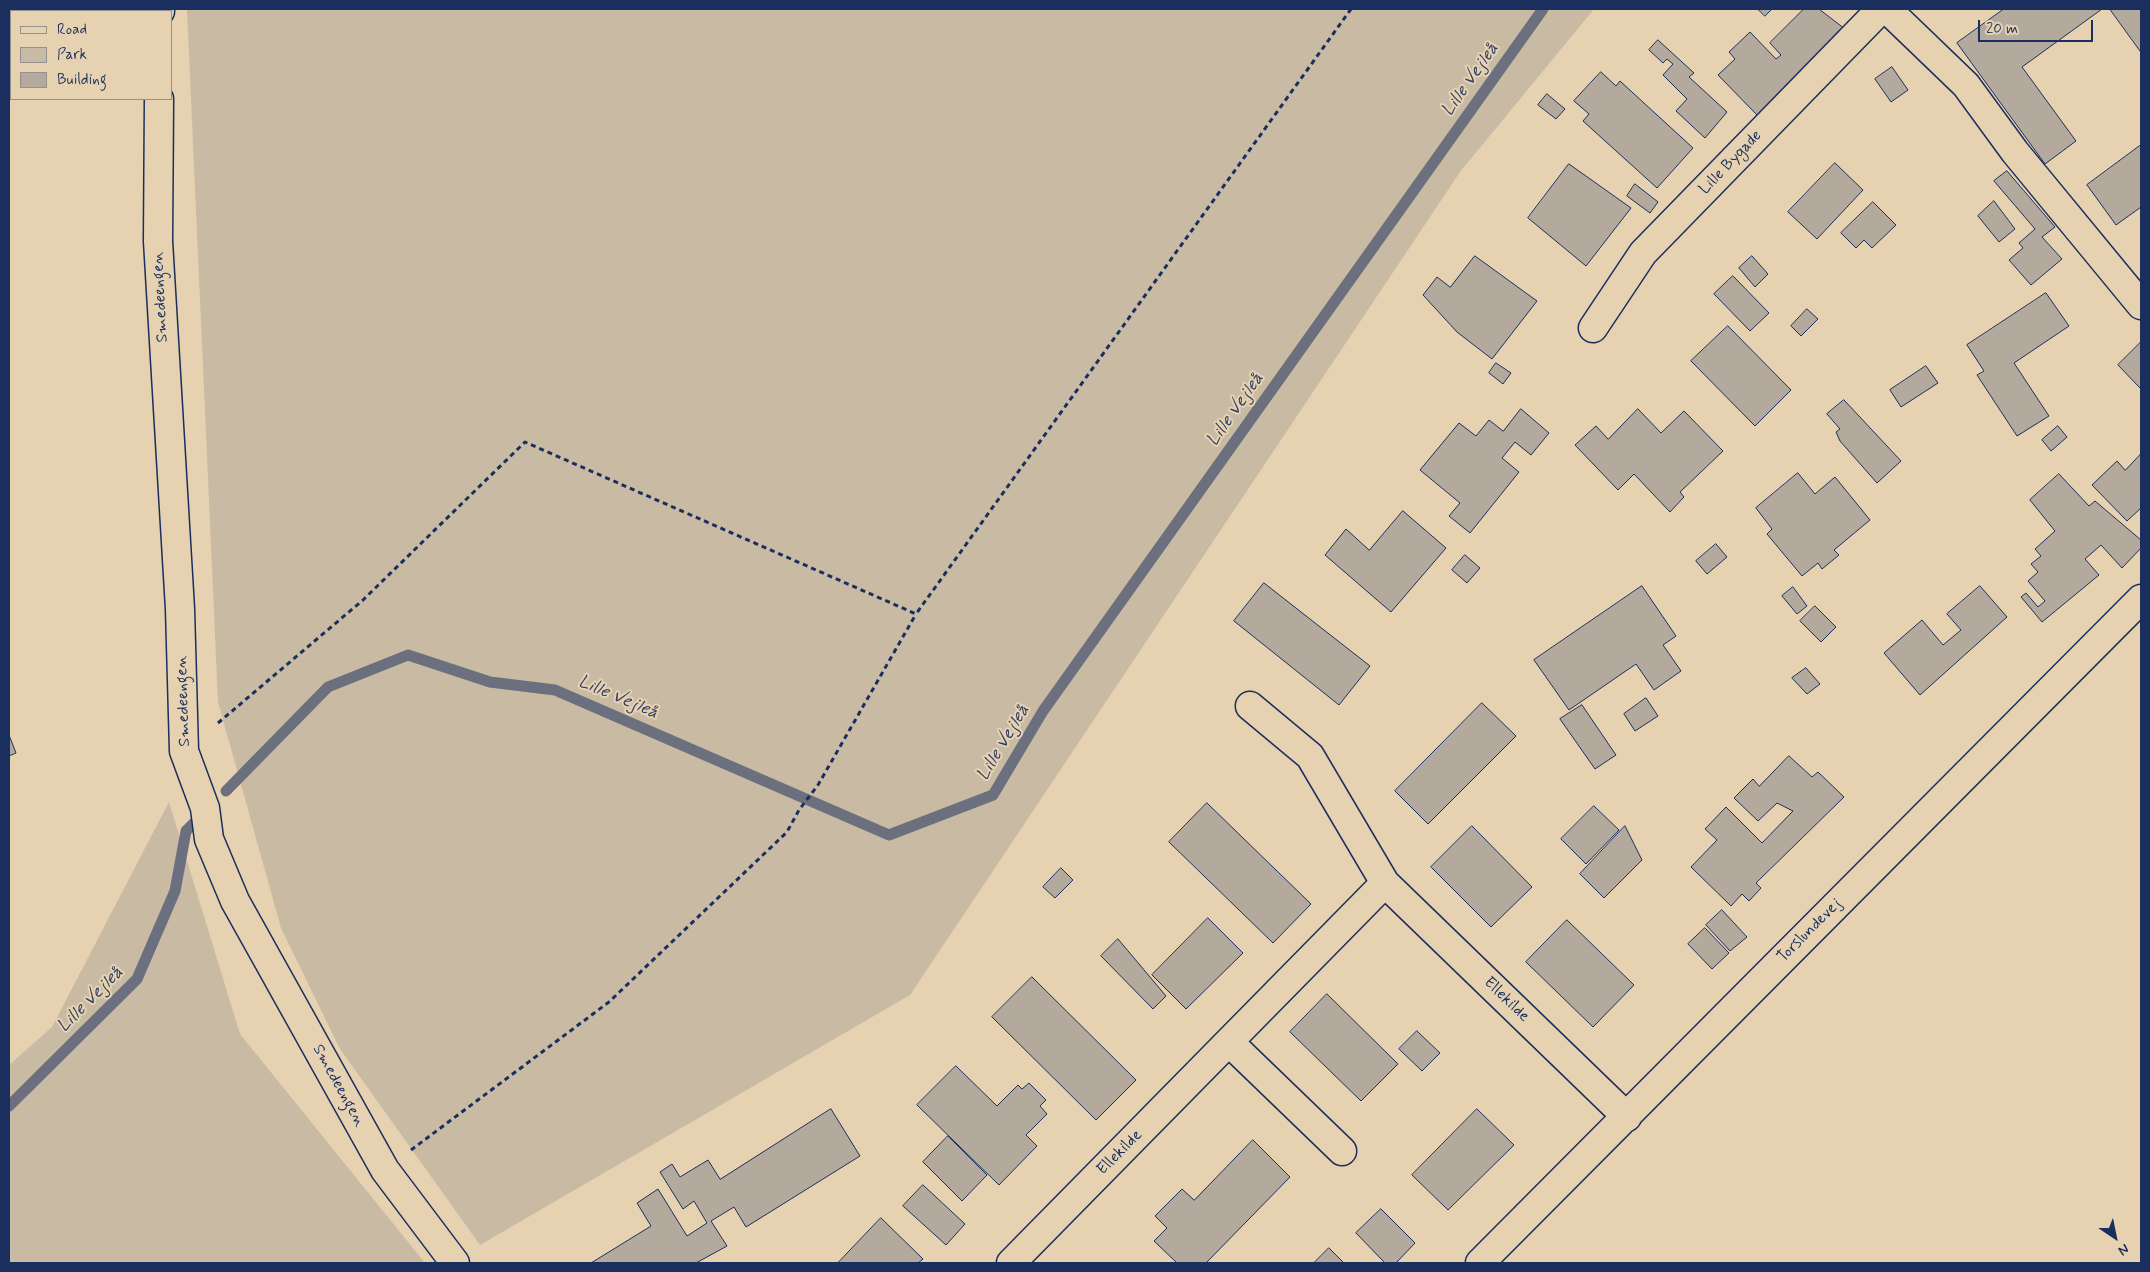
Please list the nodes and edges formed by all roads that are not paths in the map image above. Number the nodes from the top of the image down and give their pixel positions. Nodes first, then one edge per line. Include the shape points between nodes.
1 (1881, 9) edge
2 (1887, 9) edge
3 (159, 100) edge
4 (2141, 305) edge
5 (1593, 328) dead end
6 (2141, 599) edge
7 (1250, 706) dead end
8 (1385, 884) junction
9 (1229, 1042) junction
10 (1627, 1117) junction
11 (1342, 1151) dead end
12 (455, 1263) edge
13 (1010, 1263) edge
14 (1480, 1263) edge

1 - 5 street, Lille Bygade via 1643,254
2 - 4 street via 1966,85 2015,152
3 - 12 street, Smedeengen via 158,242 180,609 184,751 205,808 209,839 235,901 385,1170
6 - 10 street, Torslundevej
7 - 8 street, Ellekilde via 1310,756
8 - 9 street, Ellekilde
8 - 10 street, Ellekilde
9 - 11 street
9 - 13 street, Ellekilde
10 - 14 street, Torslundevej

